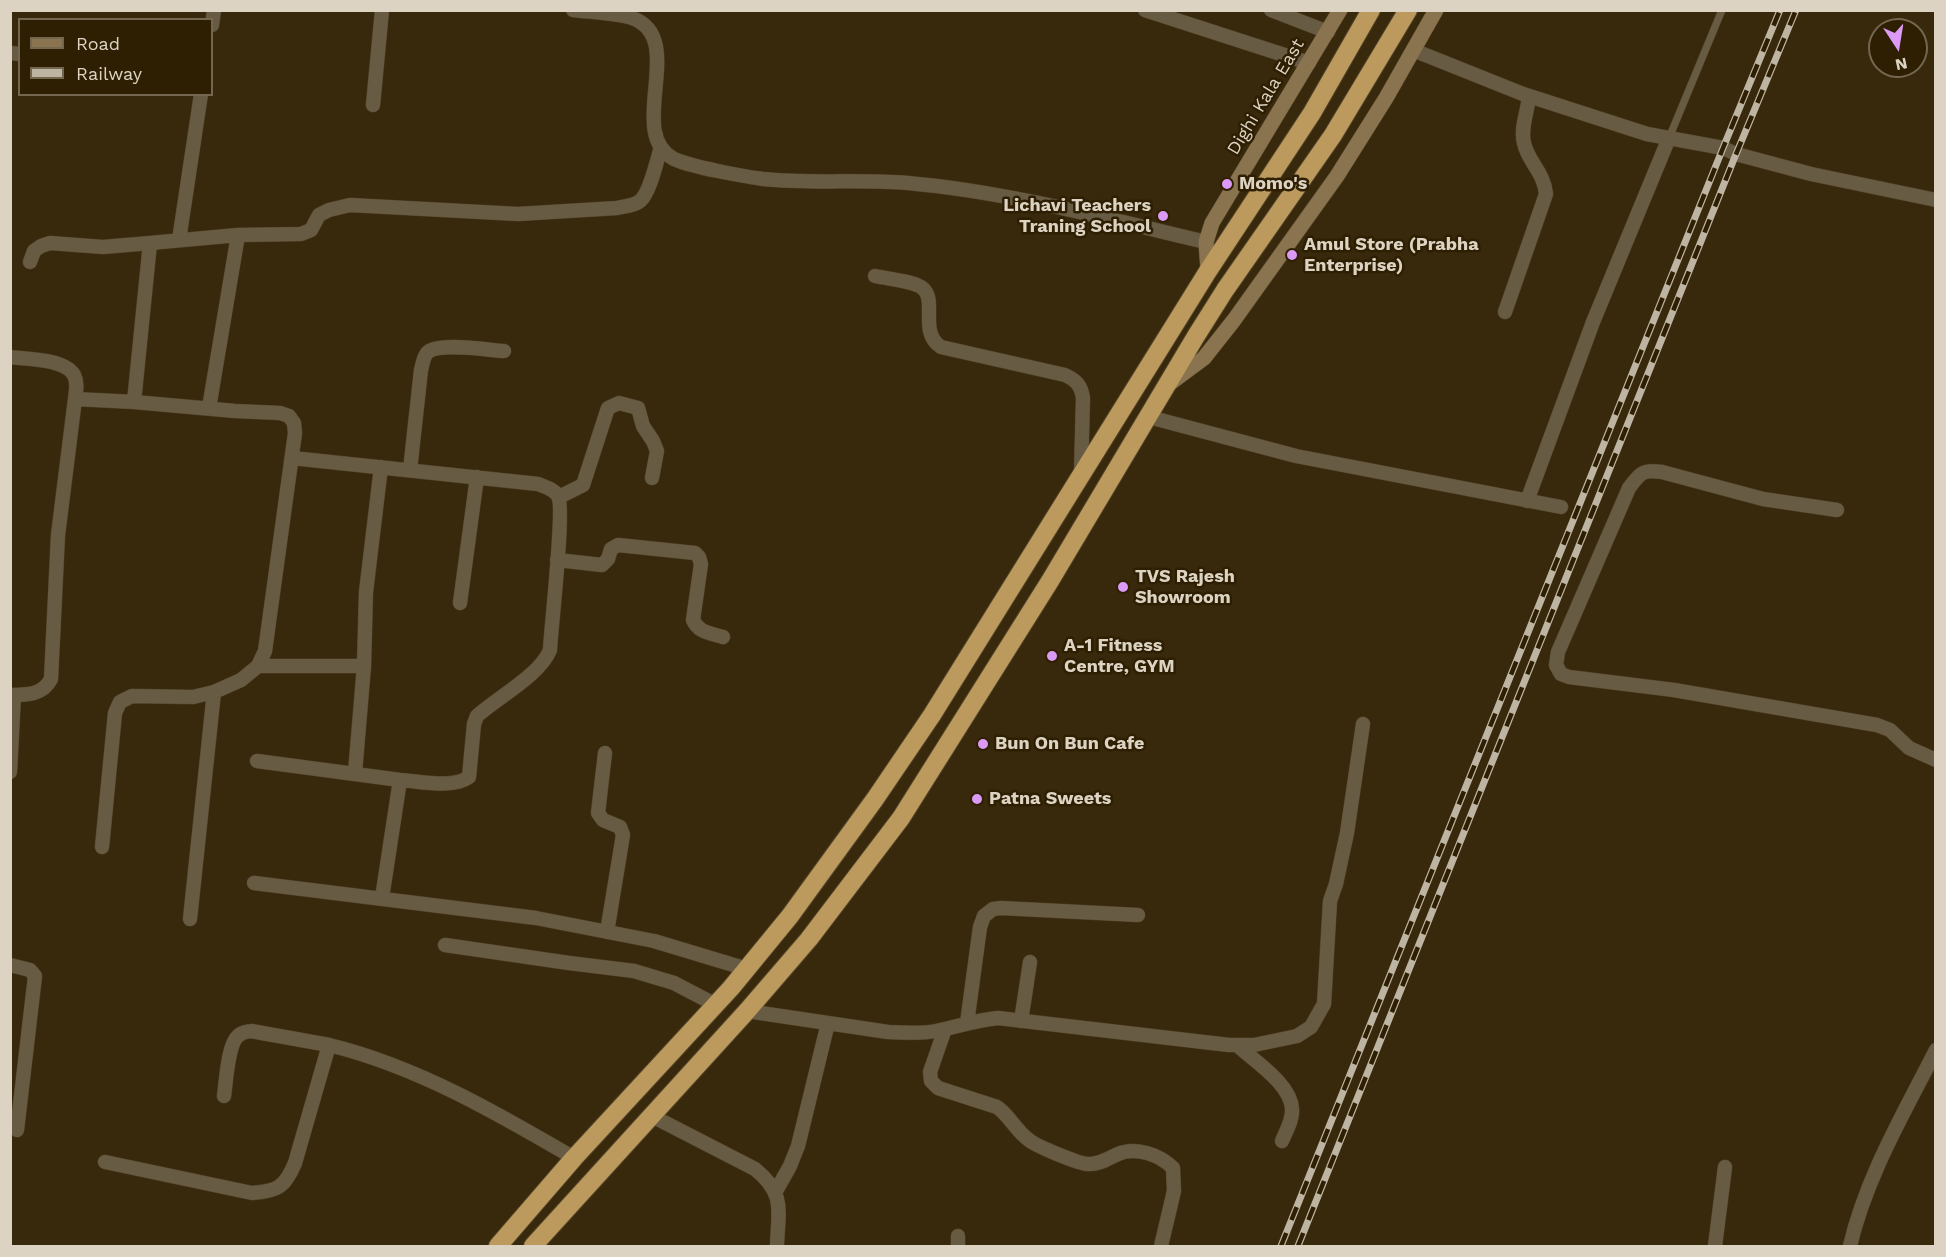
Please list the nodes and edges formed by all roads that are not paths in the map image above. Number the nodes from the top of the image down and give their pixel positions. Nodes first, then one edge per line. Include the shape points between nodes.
1 (382, 10) edge
2 (573, 10) edge
3 (1144, 10) edge
4 (1271, 10) edge
5 (1340, 10) edge
6 (1371, 10) edge
7 (1407, 10) edge
8 (1436, 10) edge
9 (1722, 10) edge
10 (1328, 32) junction
11 (1413, 50) junction
12 (1309, 63) junction
13 (201, 96) edge
14 (1529, 96) junction
15 (373, 105) dead end
16 (1669, 138) junction
17 (661, 147) junction
18 (1935, 200) edge
19 (238, 236) junction
20 (179, 240) junction
21 (1206, 242) junction
22 (150, 243) junction
23 (30, 262) dead end
24 (1208, 271) junction
25 (875, 276) dead end
26 (1505, 312) dead end
27 (504, 351) dead end
28 (10, 357) edge
29 (1169, 384) junction
30 (75, 399) junction
31 (134, 402) junction
32 (209, 408) junction
33 (1149, 417) junction
34 (292, 458) junction
35 (381, 467) junction
36 (410, 470) junction
37 (1082, 473) junction
38 (477, 477) junction
39 (652, 478) dead end
40 (559, 496) junction
41 (1527, 501) junction
42 (1561, 507) dead end
43 (1837, 510) dead end
44 (557, 560) junction
45 (460, 603) dead end
46 (723, 637) dead end
47 (258, 666) junction
48 (364, 666) junction
49 (214, 692) junction
50 (12, 695) edge
51 (1363, 724) dead end
52 (605, 753) dead end
53 (1935, 760) edge
54 (257, 761) dead end
55 (10, 772) edge
56 (355, 773) junction
57 (400, 780) junction
58 (102, 847) dead end
59 (254, 883) dead end
60 (382, 898) junction
61 (1138, 915) dead end
62 (190, 919) dead end
63 (607, 932) junction
64 (445, 945) dead end
65 (1030, 962) dead end
66 (10, 965) edge
67 (747, 969) junction
68 (716, 1005) junction
69 (747, 1011) junction
70 (1021, 1021) junction
71 (828, 1023) junction
72 (967, 1023) junction
73 (945, 1029) junction
74 (329, 1044) junction
75 (1236, 1045) junction
76 (1935, 1050) edge
77 (224, 1096) dead end
78 (652, 1116) junction
79 (17, 1130) dead end
80 (1282, 1141) dead end
81 (574, 1158) junction
82 (105, 1162) dead end
83 (1725, 1167) dead end
84 (776, 1191) junction
85 (498, 1246) edge
86 (533, 1246) edge
87 (777, 1246) edge
88 (1161, 1246) edge
89 (1715, 1246) edge
90 (1850, 1246) edge

1 - 15 street
2 - 17 street via 632,18 647,28 655,42 657,59 653,108
3 - 12 street
4 - 10 street
5 - 10 street, Dighi Kala East
6 - 24 highway via 1312,113
7 - 29 highway via 1333,135 1225,290
8 - 11 street
9 - 16 lane
10 - 12 street, Dighi Kala East
11 - 14 street
11 - 29 street via 1336,176 1234,320 1204,358
12 - 21 street, Dighi Kala East via 1212,223
13 - 20 street
14 - 16 street
14 - 26 street via 1524,143 1545,183 1546,194
16 - 18 street
16 - 41 street via 1593,322
17 - 19 street via 642,200 625,206 518,214 350,205 319,215 306,233
17 - 21 street via 672,158 693,166 734,174 969,190
19 - 20 street
19 - 32 street
20 - 22 street
21 - 24 street, Dighi Kala East
22 - 23 street via 103,247 50,243 34,251
22 - 31 street
24 - 37 highway
25 - 37 street via 919,285 926,291 930,335 941,347 1074,379 1083,398
27 - 36 street via 448,347 428,352 421,370
28 - 30 street via 64,366 75,376
29 - 33 highway
30 - 31 street
30 - 50 street via 58,535 51,679 41,691
31 - 32 street
32 - 34 street via 289,416 295,433
33 - 41 street via 1296,456
33 - 69 highway via 901,818 809,939
34 - 35 street
34 - 47 street via 271,617
35 - 36 street
35 - 48 street via 366,592
36 - 38 street
37 - 67 highway via 932,715 803,898
38 - 40 street via 538,484
38 - 45 street
39 - 40 street via 657,457 653,441 638,408 619,403 608,408 583,485
40 - 44 street
41 - 42 street
43 - 53 street via 1763,499 1662,472 1649,470 1639,475 1629,488 1556,664 1561,674 1569,677 1674,690 1877,725 1890,730 1909,748
44 - 46 street via 602,565 618,545 694,553 701,564 693,620 702,631
44 - 57 street via 546,660 477,716 469,777 453,783
47 - 48 street
47 - 49 street via 241,680
48 - 56 street
49 - 58 street via 193,697 132,696 120,702 115,713
49 - 62 street
50 - 55 street
51 - 75 street via 1347,833 1330,901 1324,1004 1311,1027 1297,1035
52 - 63 street via 598,813 603,820 620,827 623,835
54 - 56 street
56 - 57 street
57 - 60 street
59 - 60 street
60 - 63 street via 536,918
61 - 72 street via 993,909 984,916 980,927
63 - 67 street
64 - 68 street via 634,971 674,983
65 - 70 street
66 - 79 street via 30,970 35,987
67 - 68 highway
68 - 81 highway
69 - 71 street
69 - 78 highway
70 - 72 street via 998,1018
70 - 75 street
71 - 73 street via 898,1033
71 - 84 street via 798,1146
72 - 73 street
73 - 88 street via 930,1072 931,1081 938,1088 997,1107 1029,1141 1076,1161 1101,1162 1131,1151 1165,1160 1173,1168 1174,1191
74 - 77 street via 242,1032 235,1037
74 - 81 street via 404,1069 509,1120
74 - 82 street via 295,1163 281,1187 252,1193
75 - 80 street via 1277,1080 1289,1096 1292,1112
76 - 90 street via 1878,1165 1856,1219
78 - 84 street via 755,1168
78 - 86 highway
81 - 85 highway
83 - 89 street
84 - 87 street

